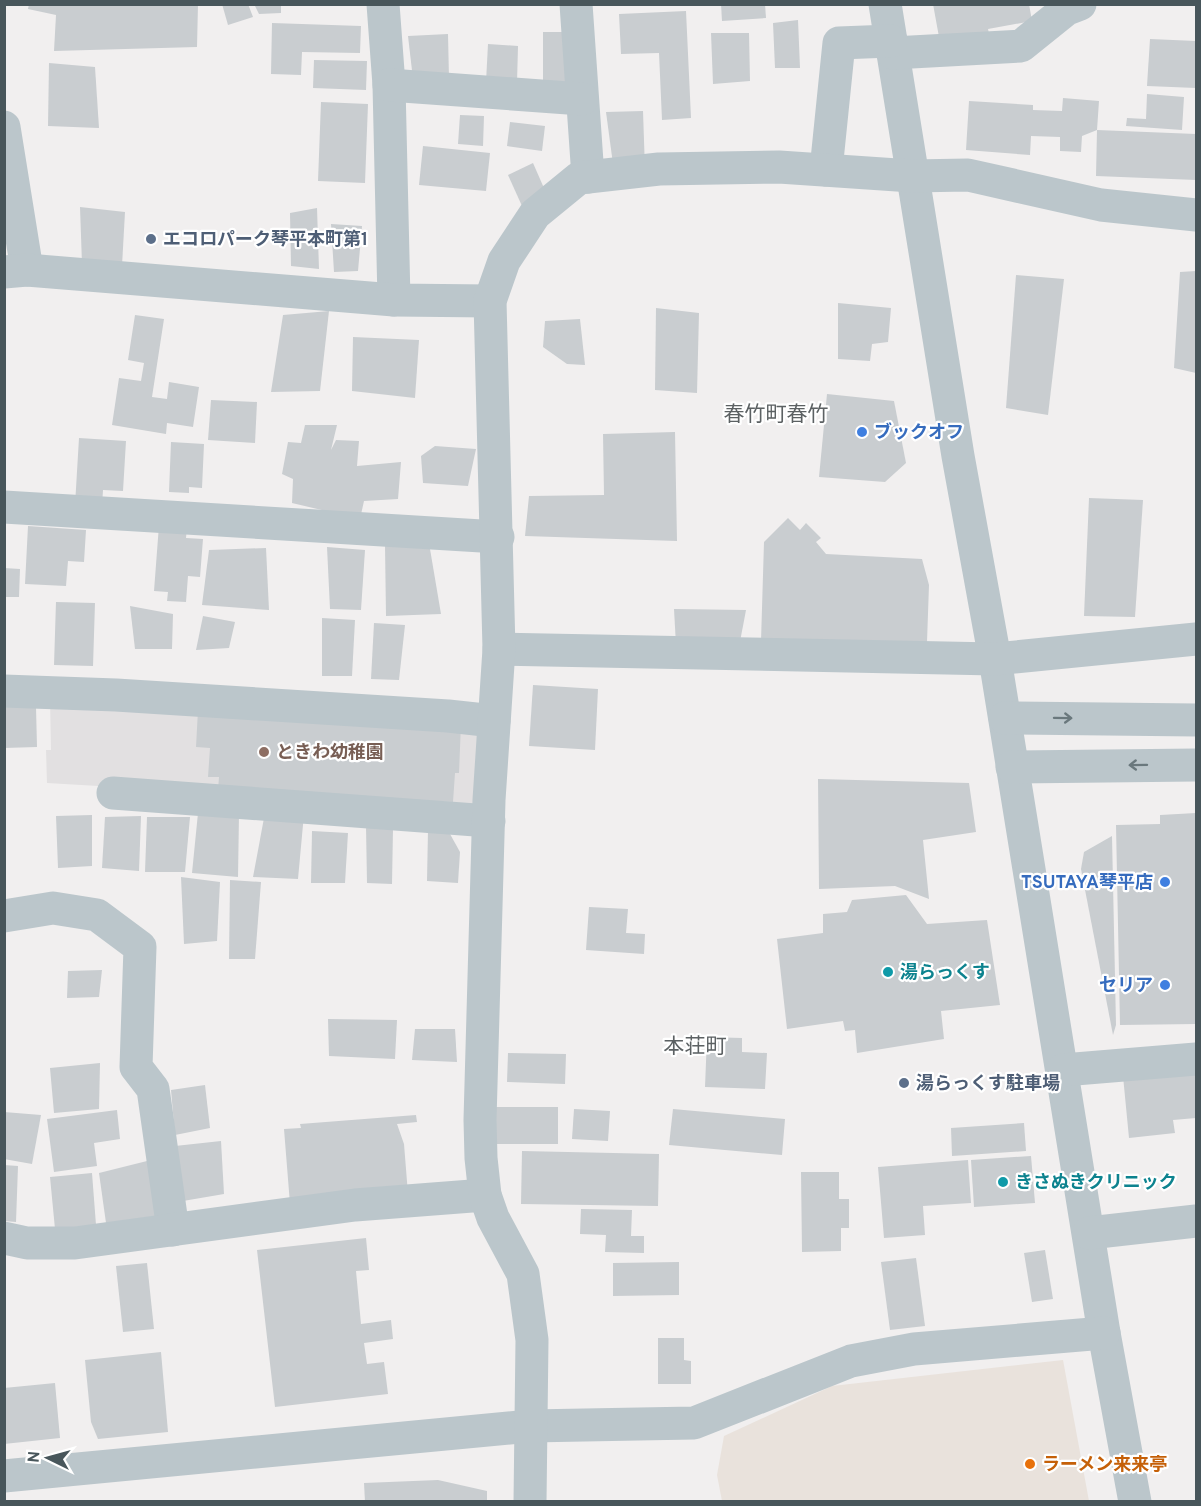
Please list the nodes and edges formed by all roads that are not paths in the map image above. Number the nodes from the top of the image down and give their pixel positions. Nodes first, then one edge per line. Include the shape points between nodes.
1 (383, 4) edge
2 (576, 4) edge
3 (885, 4) edge
4 (1080, 4) edge
5 (892, 47) junction
6 (389, 85) junction
7 (582, 99) junction
8 (4, 127) edge
9 (826, 170) junction
10 (912, 176) junction
11 (588, 177) junction
12 (1197, 215) edge
13 (16, 271) edge
14 (394, 300) junction
15 (490, 301) junction
16 (4, 507) edge
17 (498, 537) junction
18 (1197, 639) edge
19 (499, 649) junction
20 (995, 658) junction
21 (4, 691) edge
22 (1005, 717) junction
23 (1197, 720) edge
24 (494, 721) junction
25 (1197, 765) edge
26 (1012, 767) junction
27 (113, 793) dead end
28 (489, 821) junction
29 (4, 916) edge
30 (1197, 1059) edge
31 (1063, 1070) junction
32 (485, 1195) junction
33 (1197, 1221) edge
34 (173, 1230) junction
35 (1089, 1233) junction
36 (4, 1238) edge
37 (1104, 1333) junction
38 (530, 1426) junction
39 (4, 1476) edge
40 (530, 1502) edge
41 (1135, 1502) edge

1 - 6 street
2 - 7 street
3 - 5 street
4 - 5 street via 1067,9 1021,46
5 - 9 street via 839,43
5 - 10 street
6 - 7 street
6 - 14 street
7 - 11 street
8 - 13 street
9 - 10 street
9 - 11 street via 659,169
10 - 12 street via 968,175 1101,205
10 - 20 street
11 - 15 street via 579,178 535,214 504,261
13 - 14 street
14 - 15 street
15 - 17 street
16 - 17 street
17 - 19 street
18 - 20 street
19 - 20 street
19 - 24 street
20 - 22 street
21 - 24 street
22 -> 23 street
22 - 26 street
24 - 28 street
25 -> 26 street
26 - 31 street
27 - 28 street
28 - 32 street via 480,1120
29 - 34 street via 53,908 97,915 140,947 136,1067 153,1089
30 - 31 street
31 - 35 street
32 - 34 street via 355,1204
32 - 38 street via 523,1274 532,1340
33 - 35 street
34 - 36 street via 75,1243 27,1243
35 - 37 street
37 - 38 street via 914,1349 850,1361 694,1424
37 - 41 street
38 - 39 street
38 - 40 street

